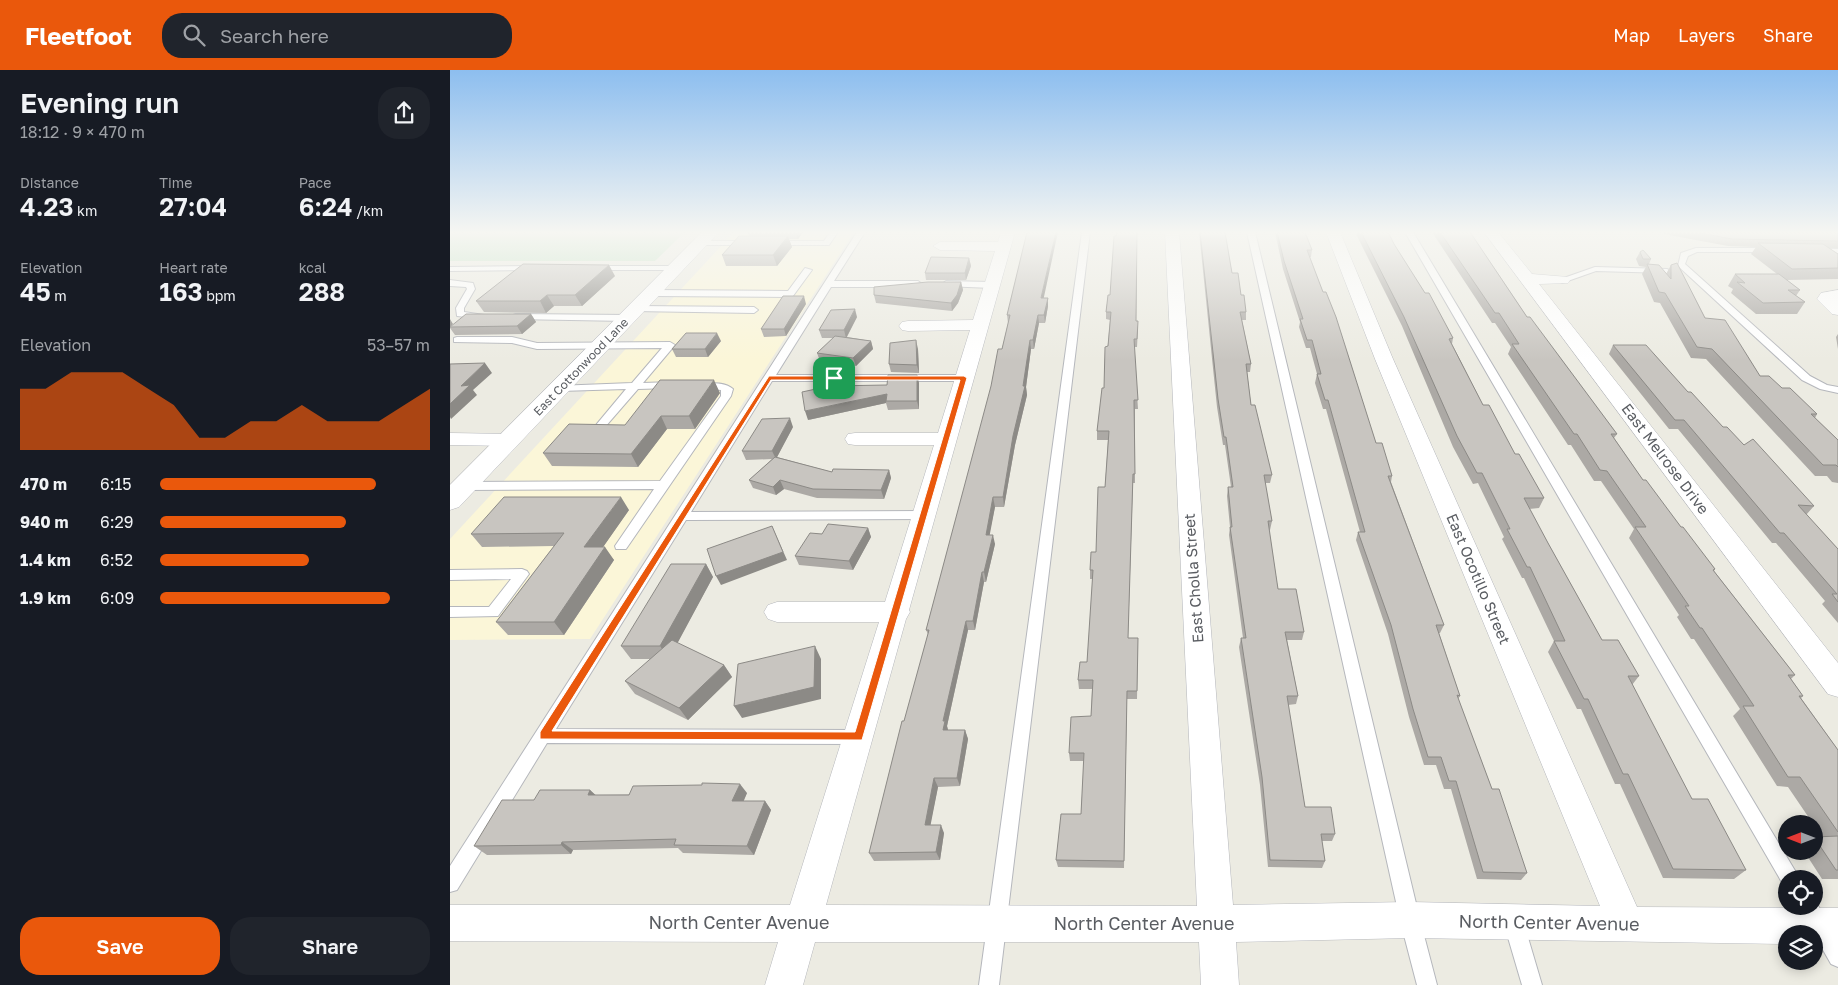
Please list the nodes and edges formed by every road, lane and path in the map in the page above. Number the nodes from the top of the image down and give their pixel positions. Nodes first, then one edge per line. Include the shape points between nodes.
1 (670, 275) edge
2 (804, 275) edge
3 (834, 275) edge
4 (995, 275) edge
5 (1080, 275) edge
6 (1175, 275) edge
7 (1261, 275) edge
8 (1350, 275) edge
9 (1434, 275) edge
10 (1524, 275) edge
11 (1578, 275) edge
12 (1693, 275) edge
13 (1527, 279) junction
14 (1562, 280) joint
15 (450, 283) edge
16 (828, 284) junction
17 (924, 284) edge
18 (934, 284) edge
19 (992, 285) junction
20 (652, 293) junction
21 (1838, 295) edge
22 (754, 310) dead end
23 (1838, 310) edge
24 (633, 314) junction
25 (980, 325) junction
26 (908, 326) dead end
27 (457, 340) dead end
28 (603, 344) junction
29 (769, 378) junction
30 (964, 378) junction
31 (635, 386) junction
32 (560, 388) junction
33 (1838, 390) edge
34 (601, 425) edge
35 (450, 439) edge
36 (855, 439) dead end
37 (945, 439) junction
38 (510, 440) junction
39 (663, 485) junction
40 (457, 494) edge
41 (924, 515) junction
42 (682, 516) junction
43 (621, 546) dead end
44 (450, 575) edge
45 (450, 612) edge
46 (776, 612) dead end
47 (897, 612) junction
48 (1838, 685) edge
49 (543, 736) junction
50 (859, 737) junction
51 (1786, 870) edge
52 (450, 884) edge
53 (1821, 919) edge
54 (1410, 920) junction
55 (1513, 922) junction
56 (450, 923) edge
57 (801, 924) junction
58 (996, 924) junction
59 (1216, 924) junction
60 (1626, 925) junction
61 (1838, 957) edge
62 (784, 985) edge
63 (989, 985) edge
64 (1220, 985) edge
65 (1427, 985) edge
66 (1532, 985) edge

1 - 20 main road, East Cottonwood Lane
2 - 20 lane via 790,294
3 - 16 lane
4 - 19 street
5 - 58 lane
6 - 59 street, East Cholla Street
7 - 54 lane
8 - 60 street, East Ocotillo Street
9 - 51 lane
10 - 13 street, East Melrose Drive
11 - 14 lane
12 - 33 lane via 1806,378
13 - 14 street
13 - 48 street, East Melrose Drive
15 - 24 lane via 470,285 471,289 460,308 460,314 467,317
16 - 17 lane
16 - 29 lane
18 - 19 lane
19 - 25 street
20 - 24 main road, East Cottonwood Lane
21 - 23 street via 1825,299
22 - 24 lane
24 - 28 main road, East Cottonwood Lane
25 - 26 street
25 - 30 street
27 - 28 lane via 512,340 537,346
28 - 31 lane via 670,345
28 - 32 main road, East Cottonwood Lane
29 - 30 lane
29 - 42 lane
30 - 37 street
31 - 32 lane
31 - 34 lane
31 - 39 lane via 687,385 728,389
32 - 38 main road, East Cottonwood Lane
35 - 38 street
36 - 37 street
37 - 41 street
38 - 40 main road, East Cottonwood Lane
39 - 40 lane
39 - 43 lane
41 - 42 lane
41 - 47 street
42 - 49 lane
44 - 45 lane via 522,574 493,612
46 - 47 street
47 - 50 street
49 - 50 lane
49 - 52 lane
50 - 57 street
53 - 60 street, North Center Avenue
53 - 61 lane
54 - 55 street, North Center Avenue
54 - 59 street, North Center Avenue
54 - 65 lane
55 - 60 street, North Center Avenue
55 - 66 lane
56 - 57 street, North Center Avenue
57 - 58 street, North Center Avenue
57 - 62 street
58 - 59 street, North Center Avenue
58 - 63 lane
59 - 64 street, East Cholla Street

